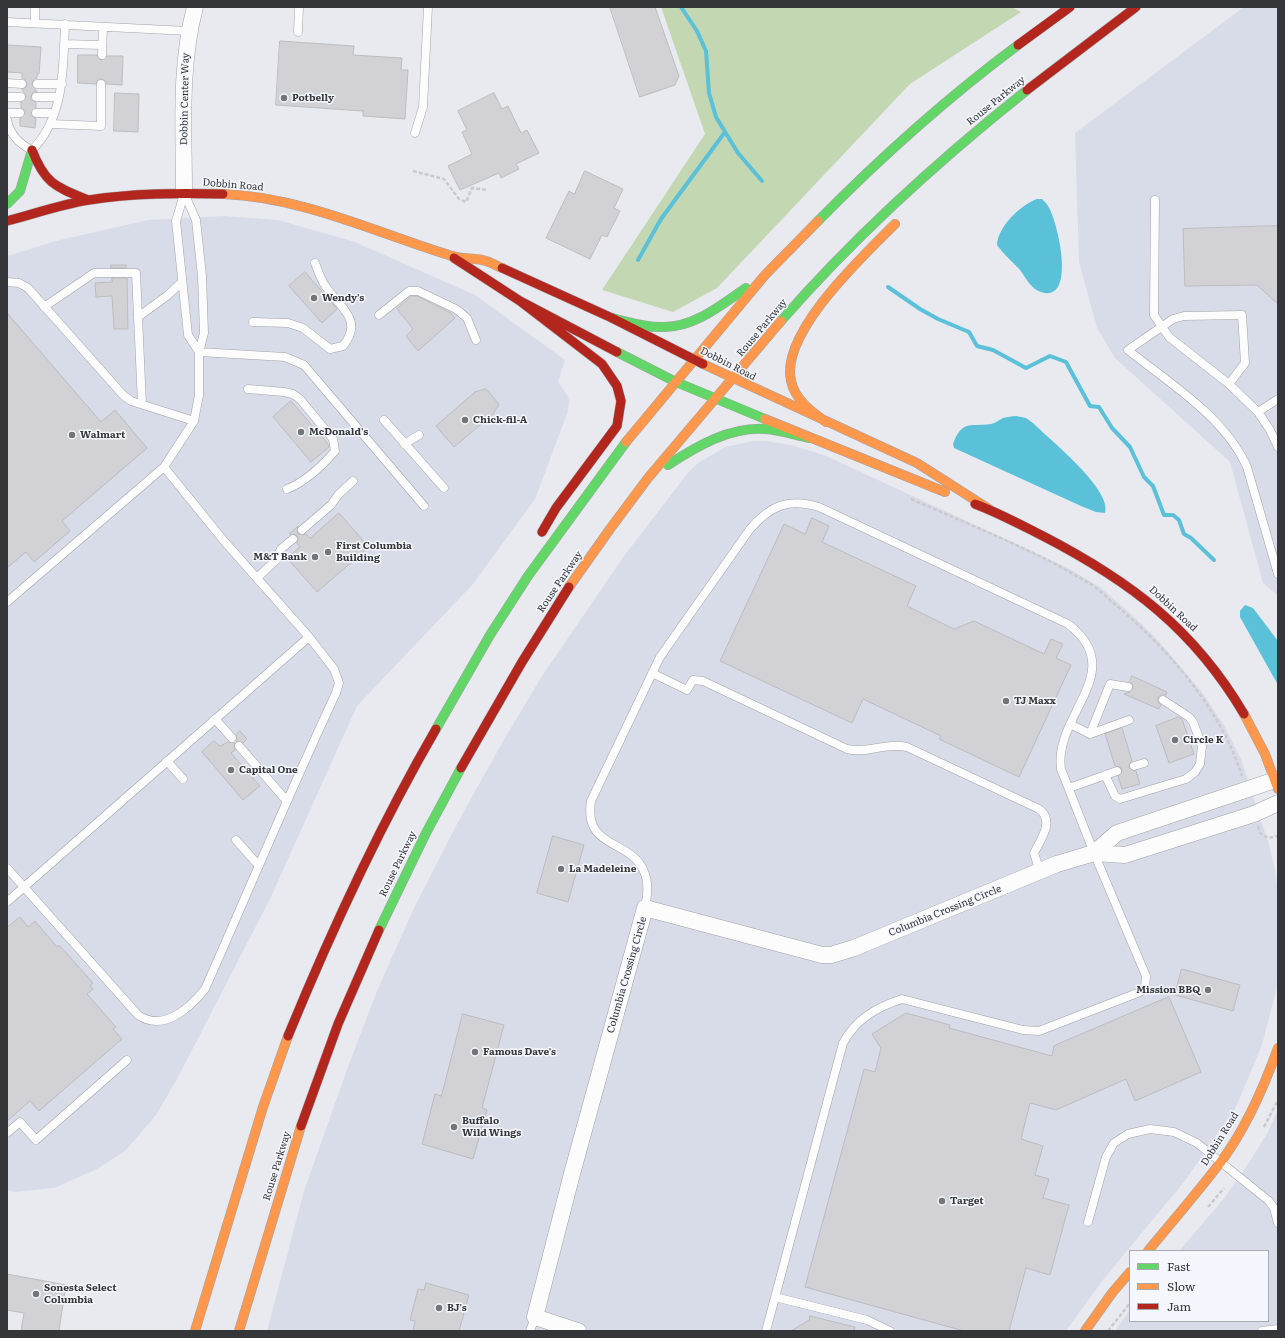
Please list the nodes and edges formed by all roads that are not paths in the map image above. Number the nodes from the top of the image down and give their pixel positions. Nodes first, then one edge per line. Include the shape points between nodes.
1 (35, 7) edge
2 (195, 7) edge
3 (299, 7) edge
4 (428, 7) edge
5 (1070, 7) edge
6 (1136, 7) edge
7 (7, 22) edge
8 (35, 23) junction
9 (65, 24) junction
10 (103, 27) junction
11 (188, 31) junction
12 (298, 32) dead end
13 (64, 44) junction
14 (102, 45) junction
15 (102, 55) dead end
16 (1052, 71) junction
17 (7, 83) edge
18 (22, 84) dead end
19 (37, 84) dead end
20 (62, 84) junction
21 (102, 84) dead end
22 (7, 97) edge
23 (21, 97) dead end
24 (36, 97) dead end
25 (58, 97) junction
26 (7, 113) edge
27 (20, 113) dead end
28 (36, 113) dead end
29 (54, 113) junction
30 (7, 120) edge
31 (51, 124) junction
32 (416, 133) dead end
33 (32, 150) junction
34 (959, 159) dead end
35 (184, 193) junction
36 (88, 200) junction
37 (1155, 200) dead end
38 (7, 204) edge
39 (904, 215) dead end
40 (7, 221) edge
41 (451, 256) junction
42 (315, 264) dead end
43 (765, 275) junction
44 (7, 282) edge
45 (182, 282) junction
46 (520, 301) junction
47 (44, 307) junction
48 (379, 315) dead end
49 (138, 317) junction
50 (612, 318) junction
51 (253, 322) dead end
52 (1161, 326) junction
53 (476, 340) dead end
54 (199, 352) junction
55 (695, 359) junction
56 (732, 379) junction
57 (676, 382) junction
58 (1229, 384) junction
59 (248, 389) dead end
60 (716, 398) junction
61 (1278, 399) edge
62 (142, 404) junction
63 (1258, 412) junction
64 (384, 420) dead end
65 (194, 421) junction
66 (826, 422) junction
67 (419, 435) dead end
68 (810, 438) junction
69 (404, 444) junction
70 (1278, 447) edge
71 (164, 467) junction
72 (647, 479) junction
73 (353, 481) dead end
74 (444, 488) dead end
75 (286, 489) dead end
76 (424, 506) dead end
77 (989, 509) junction
78 (302, 530) dead end
79 (293, 539) dead end
80 (537, 539) dead end
81 (1276, 559) edge
82 (1278, 574) edge
83 (257, 578) junction
84 (7, 602) edge
85 (499, 604) dead end
86 (309, 637) junction
87 (652, 673) junction
88 (1128, 687) dead end
89 (1163, 700) dead end
90 (215, 719) junction
91 (1129, 720) dead end
92 (1070, 724) junction
93 (1090, 734) junction
94 (232, 738) dead end
95 (239, 746) dead end
96 (167, 761) junction
97 (1144, 763) dead end
98 (1134, 766) dead end
99 (1117, 771) dead end
100 (1105, 775) junction
101 (183, 779) dead end
102 (1277, 783) edge
103 (1069, 788) junction
104 (398, 795) junction
105 (286, 800) junction
106 (1278, 803) edge
107 (236, 840) dead end
108 (1094, 853) junction
109 (259, 866) junction
110 (7, 868) edge
111 (1040, 872) junction
112 (24, 887) junction
113 (7, 902) edge
114 (645, 908) junction
115 (1278, 1048) edge
116 (127, 1060) dead end
117 (7, 1133) edge
118 (1221, 1162) junction
119 (1088, 1222) dead end
120 (1278, 1223) edge
121 (1149, 1250) edge
122 (1129, 1273) edge
123 (775, 1297) junction
124 (533, 1324) edge
125 (1278, 1329) edge
126 (195, 1331) edge
127 (239, 1331) edge
128 (578, 1331) edge
129 (766, 1331) edge
130 (890, 1331) edge
131 (1085, 1331) edge
132 (1262, 1331) edge

1 - 8 lane
2 - 11 street, Dobbin Center Way
3 - 12 lane
4 - 32 lane via 423,107
5 - 43 main road via 977,76 918,126
6 - 16 main road, Rouse Parkway
7 - 8 lane
8 - 9 lane
9 - 10 lane
9 - 13 lane
10 - 11 lane
10 - 14 lane
11 - 35 street, Dobbin Center Way via 184,62
13 - 14 lane
13 - 20 lane
14 - 15 lane
16 - 34 main road
16 - 56 main road, Rouse Parkway via 947,156 860,238 796,305
17 - 18 lane
19 - 20 lane
20 - 25 lane
21 - 31 lane via 100,126
22 - 23 lane
24 - 25 lane
25 - 29 lane
26 - 27 lane
28 - 29 lane
29 - 31 lane
30 - 33 lane via 8,128 21,145
31 - 33 lane
33 - 36 main road via 38,169 46,178 56,186
33 - 38 main road via 20,191
35 - 36 main road, Dobbin Road
35 - 41 main road, Dobbin Road via 240,195 301,207 364,225
35 - 45 lane via 176,221
35 - 54 lane via 196,220 202,276 204,333
36 - 40 main road, Dobbin Road
37 - 52 lane via 1154,315
39 - 66 main road via 840,282 813,315 796,345 791,362 792,385 807,408
41 - 46 main road, Dobbin Road
41 - 50 main road, Dobbin Road via 484,260
42 - 51 lane via 325,286 351,319 350,334 343,346 330,349 303,328 288,323
43 - 50 main road via 717,307 682,325 656,327
43 - 55 main road
44 - 47 lane via 19,283 28,288
45 - 49 lane via 168,296
45 - 54 lane via 188,335
46 - 57 main road, Dobbin Road
46 - 80 main road via 602,364 621,392 621,416 617,426 556,508
47 - 49 lane via 94,274 136,273
47 - 62 lane via 123,395
48 - 53 lane via 409,291 418,291 456,309 467,318
49 - 62 lane
50 - 55 main road, Dobbin Road
52 - 58 lane via 1169,337
52 - 58 lane via 1184,316 1242,315 1245,363
52 - 81 lane via 1128,350 1202,409 1231,438 1246,467
54 - 65 lane via 199,394
54 - 76 lane via 285,357 304,365
55 - 56 main road, Dobbin Road
55 - 57 main road
56 - 60 main road, Rouse Parkway
56 - 66 main road, Dobbin Road
57 - 60 main road, Dobbin Road
57 - 104 main road via 615,455 528,576 490,635
58 - 63 lane
59 - 75 lane via 293,394 333,438 335,450 331,456 300,484
60 - 68 main road, Dobbin Road
60 - 72 main road, Rouse Parkway
61 - 63 lane
62 - 65 lane
63 - 70 lane
64 - 69 lane
65 - 71 lane
66 - 77 main road, Dobbin Road via 917,463
67 - 69 lane
68 - 72 main road via 766,429 735,431 701,445
68 - 77 main road, Dobbin Road
69 - 74 lane
71 - 83 lane
71 - 84 lane
72 - 127 main road, Rouse Parkway via 597,547 525,657 436,812 393,898 355,984 304,1115
73 - 78 lane via 338,494 331,505
77 - 102 main road, Dobbin Road via 1107,570 1148,599 1174,622 1198,648 1245,714
79 - 83 lane via 281,548 276,560
81 - 82 lane
83 - 86 lane
85 - 104 main road via 440,709
86 - 90 lane
86 - 105 lane via 334,668 339,683
87 - 92 lane via 660,657 759,518 781,505 807,504 1068,624 1078,632 1089,649 1094,669
87 - 111 lane via 687,690 693,680 702,681 847,749 866,751 894,744 907,747 1039,809 1044,813 1047,822 1034,853
87 - 114 lane via 591,801 590,810 591,820 599,836 629,853 641,865 647,883
88 - 93 lane via 1110,684
89 - 100 lane via 1189,717 1196,728 1202,755 1195,772 1186,779 1120,799 1115,796
90 - 94 lane
90 - 96 lane
91 - 93 lane
92 - 93 lane
92 - 103 lane via 1060,757 1061,769
95 - 105 lane
96 - 101 lane
96 - 112 lane
97 - 98 lane
99 - 100 lane
100 - 103 lane
102 - 108 street, Columbia Crossing Circle via 1117,833
103 - 108 lane
104 - 126 main road via 351,889 285,1044 241,1176
105 - 109 lane
106 - 108 street, Columbia Crossing Circle via 1254,814 1125,855
107 - 109 lane
108 - 111 street, Columbia Crossing Circle
108 - 123 lane via 1146,976 1145,988 1039,1031 1023,1030 902,999 887,1004 859,1020 843,1043
109 - 112 lane via 205,989 185,1009 161,1022 146,1020 138,1015
110 - 112 lane
111 - 114 street, Columbia Crossing Circle via 831,955 822,955
112 - 113 lane
114 - 124 street, Columbia Crossing Circle
115 - 118 main road, Dobbin Road via 1269,1080
116 - 117 lane via 36,1140 20,1122
118 - 119 lane via 1197,1143 1174,1132 1150,1129 1128,1134 1114,1143 1106,1158
118 - 120 lane via 1269,1201
118 - 121 main road, Dobbin Road
122 - 131 main road
123 - 129 lane
123 - 130 lane via 866,1320
124 - 128 street, Columbia Crossing Circle
125 - 132 lane

